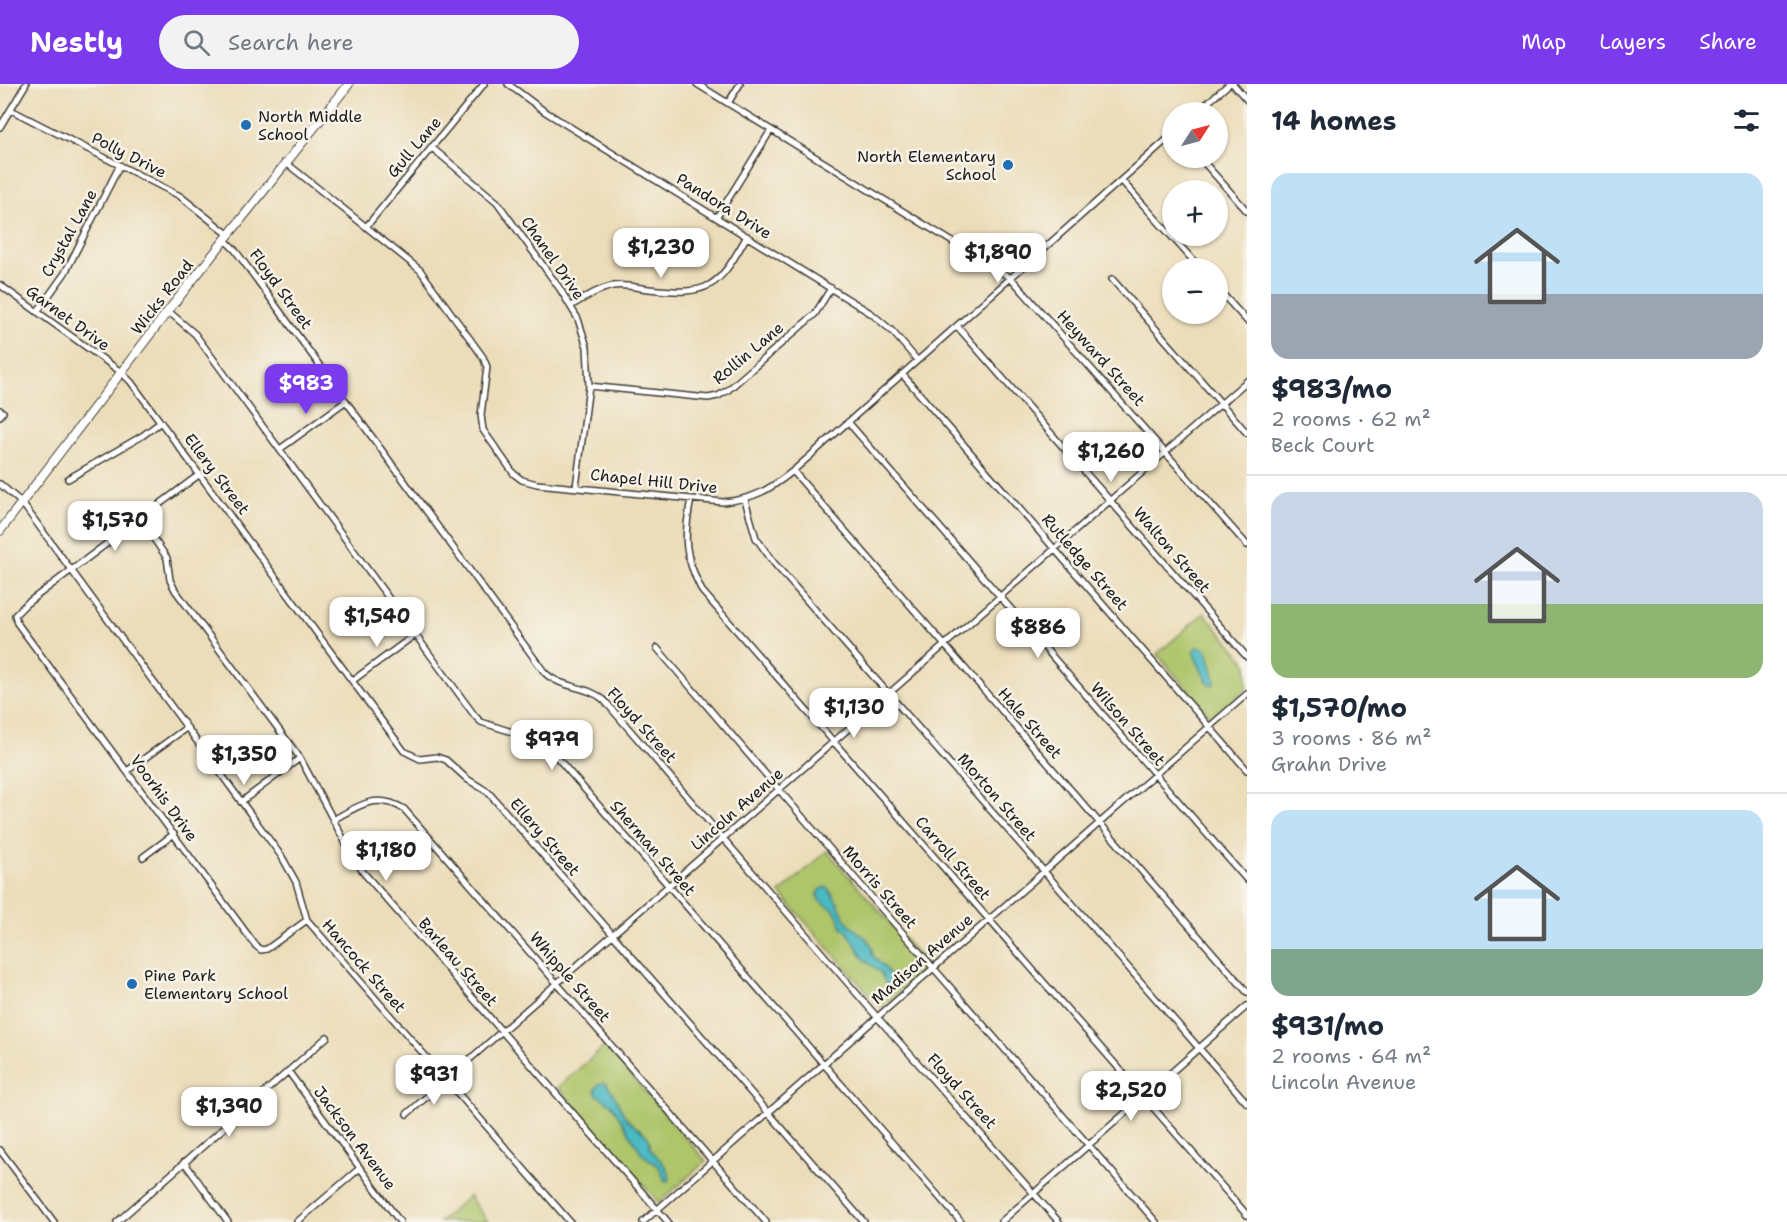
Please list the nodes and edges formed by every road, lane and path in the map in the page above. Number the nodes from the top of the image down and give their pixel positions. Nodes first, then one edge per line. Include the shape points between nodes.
1 (26, 84) edge
2 (348, 84) edge
3 (484, 84) edge
4 (508, 84) edge
5 (697, 84) edge
6 (740, 84) edge
7 (1231, 84) edge
8 (1247, 100) edge
9 (1209, 102) edge
10 (728, 103) junction
11 (11, 110) junction
12 (0, 127) edge
13 (771, 130) junction
14 (1162, 144) edge
15 (431, 147) junction
16 (285, 162) junction
17 (120, 165) junction
18 (1209, 168) edge
19 (1121, 180) junction
20 (1247, 211) edge
21 (717, 218) junction
22 (366, 227) junction
23 (747, 236) junction
24 (227, 237) junction
25 (1191, 258) edge
26 (1011, 278) junction
27 (1112, 279) dead end
28 (0, 285) edge
29 (831, 288) junction
30 (1228, 300) edge
31 (571, 306) junction
32 (168, 311) junction
33 (36, 312) junction
34 (1247, 321) edge
35 (957, 326) junction
36 (917, 360) junction
37 (121, 372) junction
38 (902, 374) junction
39 (1247, 381) edge
40 (589, 386) junction
41 (346, 400) junction
42 (1221, 404) junction
43 (0, 410) edge
44 (0, 416) edge
45 (161, 422) junction
46 (848, 422) junction
47 (1247, 433) edge
48 (280, 449) junction
49 (1166, 452) junction
50 (793, 471) junction
51 (200, 474) junction
52 (68, 479) dead end
53 (0, 484) edge
54 (576, 487) junction
55 (691, 500) junction
56 (745, 500) junction
57 (1110, 500) junction
58 (22, 503) junction
59 (140, 519) junction
60 (0, 531) edge
61 (1247, 545) edge
62 (1055, 548) junction
63 (71, 571) junction
64 (1000, 596) junction
65 (416, 634) junction
66 (944, 645) junction
67 (657, 648) dead end
68 (1247, 657) edge
69 (352, 681) junction
70 (889, 693) junction
71 (1247, 694) edge
72 (1209, 726) junction
73 (186, 728) junction
74 (834, 741) junction
75 (300, 758) junction
76 (1247, 770) edge
77 (127, 771) junction
78 (1154, 774) junction
79 (779, 790) junction
80 (242, 802) junction
81 (333, 820) junction
82 (1098, 823) junction
83 (174, 834) junction
84 (724, 838) junction
85 (143, 857) dead end
86 (1043, 871) junction
87 (1247, 880) edge
88 (669, 886) junction
89 (988, 919) junction
90 (307, 920) junction
91 (612, 935) junction
92 (933, 968) junction
93 (557, 983) junction
94 (1247, 992) edge
95 (1247, 1006) edge
96 (878, 1017) junction
97 (501, 1031) junction
98 (327, 1037) dead end
99 (1199, 1048) junction
100 (824, 1065) junction
101 (288, 1071) junction
102 (446, 1080) junction
103 (1144, 1096) junction
104 (1247, 1103) edge
105 (768, 1113) junction
106 (406, 1114) dead end
107 (1089, 1144) junction
108 (0, 1150) edge
109 (713, 1161) junction
110 (184, 1162) junction
111 (360, 1167) junction
112 (1034, 1193) junction
113 (657, 1210) junction
114 (1247, 1215) edge
115 (54, 1222) edge
116 (117, 1222) edge
117 (228, 1222) edge
118 (297, 1222) edge
119 (400, 1222) edge
120 (570, 1222) edge
121 (643, 1222) edge
122 (668, 1222) edge
123 (766, 1222) edge
124 (864, 1222) edge
125 (961, 1222) edge
126 (1001, 1222) edge
127 (1059, 1222) edge
128 (1156, 1222) edge

1 - 11 street
2 - 16 main road, Wicks Road
3 - 15 street, Gull Lane
4 - 21 street, Pandora Drive via 544,111
5 - 10 street, Heyward Street
6 - 10 street
7 - 8 street
7 - 9 street
10 - 13 street, Heyward Street
11 - 12 street
11 - 17 street, Polly Drive
13 - 21 street
13 - 26 street, Heyward Street
14 - 19 street, Chapel Hill Drive
15 - 22 street, Gull Lane
15 - 31 street, Chanel Drive via 497,202
16 - 22 street, Chapel Hill Drive
16 - 24 main road, Wicks Road
17 - 24 street, Polly Drive via 180,196
17 - 33 street, Crystal Lane via 65,273
18 - 20 street
19 - 25 street
19 - 26 street, Chapel Hill Drive
21 - 23 street, Pandora Drive
22 - 54 street, Chapel Hill Drive via 420,270 483,357 488,375 481,415 483,430 514,474 537,484
23 - 29 street, Pandora Drive
23 - 31 street via 727,270 706,288 676,292 614,286
24 - 32 main road, Wicks Road
24 - 41 street, Floyd Street
26 - 35 street, Chapel Hill Drive
26 - 49 street, Heyward Street
27 - 42 street
28 - 33 street, Garnet Drive
29 - 36 street, Pandora Drive via 883,322
29 - 40 street, Rollin Lane via 815,314 718,396 689,397
30 - 34 street
31 - 40 street, Chanel Drive via 587,347
32 - 37 main road, Wicks Road
32 - 48 street, Sherman Street via 195,334
33 - 37 street, Garnet Drive
35 - 36 street, Chapel Hill Drive
35 - 57 street, Walton Street
36 - 38 street, Chapel Hill Drive
37 - 45 street, Ellery Street
37 - 58 main road, Wicks Road
38 - 46 street, Chapel Hill Drive
38 - 62 street, Rutledge Street
39 - 42 street, Lincoln Avenue
40 - 54 street, Chanel Drive
41 - 48 street
41 - 84 street, Floyd Street via 545,673 559,683 597,694 604,700
42 - 47 street
42 - 49 street, Lincoln Avenue
43 - 44 street
45 - 51 street, Ellery Street
45 - 52 street
46 - 50 street, Chapel Hill Drive
46 - 64 street, Wilson Street
48 - 65 street, Sherman Street
49 - 57 street, Lincoln Avenue
49 - 61 street, Heyward Street
50 - 56 street, Chapel Hill Drive via 774,486
50 - 66 street, Hale Street
51 - 59 street
51 - 69 street, Ellery Street
53 - 58 street, Hancock Street
54 - 55 street, Chapel Hill Drive
55 - 56 street, Chapel Hill Drive
55 - 74 street, Carroll Street via 687,556 702,591
56 - 70 street, Morton Street via 750,524 761,547
57 - 62 street, Lincoln Avenue
57 - 68 street, Walton Street
58 - 60 main road, Wicks Road
58 - 63 street, Hancock Street
59 - 63 street
59 - 75 street, Barleau Street via 167,558 175,590
62 - 64 street, Lincoln Avenue
62 - 72 street, Rutledge Street
63 - 73 street, Hancock Street
63 - 77 street, Voorhis Drive via 26,604 15,615 17,623
64 - 66 street, Lincoln Avenue
64 - 78 street, Wilson Street
65 - 69 street
65 - 88 street, Sherman Street via 482,722 547,746
66 - 70 street, Lincoln Avenue
66 - 82 street, Hale Street
67 - 79 street, Morris Street
69 - 91 street, Ellery Street via 404,751 420,759 446,760 488,792
70 - 74 street, Lincoln Avenue
70 - 86 street, Morton Street
71 - 72 street, Madison Avenue
72 - 76 street, Rutledge Street
72 - 78 street, Madison Avenue
73 - 77 street
73 - 80 street, Hancock Street
74 - 79 street, Lincoln Avenue
74 - 89 street, Carroll Street
75 - 80 street
75 - 81 street, Barleau Street
77 - 83 street, Voorhis Drive
78 - 82 street, Madison Avenue
78 - 87 street, Wilson Street
79 - 84 street, Lincoln Avenue
79 - 92 street, Morris Street
80 - 90 street, Hancock Street via 291,870
81 - 93 street, Whipple Street via 369,802 393,802 404,809
81 - 97 street, Barleau Street via 376,888
82 - 86 street, Madison Avenue
82 - 94 street, Hale Street
83 - 85 street
83 - 90 street, Voorhis Drive via 261,950
84 - 88 street, Lincoln Avenue
84 - 96 street, Floyd Street
86 - 89 street, Madison Avenue
86 - 99 street, Morton Street
88 - 91 street, Lincoln Avenue
88 - 100 street, Sherman Street
89 - 92 street, Madison Avenue
89 - 103 street, Carroll Street
90 - 102 street, Hancock Street
91 - 93 street, Lincoln Avenue
91 - 105 street, Ellery Street
92 - 96 street, Madison Avenue
92 - 107 street, Morris Street
93 - 97 street, Lincoln Avenue
93 - 109 street, Whipple Street
95 - 99 street
96 - 100 street, Madison Avenue
96 - 112 street, Floyd Street
97 - 102 street, Lincoln Avenue
97 - 113 street, Barleau Street
98 - 101 street
99 - 103 street
99 - 104 street, Morton Street
100 - 105 street, Madison Avenue
100 - 125 street, Sherman Street
101 - 110 street
101 - 111 street, Jackson Avenue
102 - 106 street, Lincoln Avenue
102 - 120 street, Hancock Street
103 - 107 street
103 - 114 street, Carroll Street
105 - 109 street, Madison Avenue
105 - 124 street, Ellery Street
107 - 112 street
107 - 128 street, Morris Street
108 - 115 street
109 - 113 street, Madison Avenue
109 - 123 street, Whipple Street
110 - 116 street
110 - 117 street
111 - 118 street
111 - 119 street, Jackson Avenue
112 - 126 street
112 - 127 street, Floyd Street
113 - 121 street, Madison Avenue
113 - 122 street, Barleau Street

